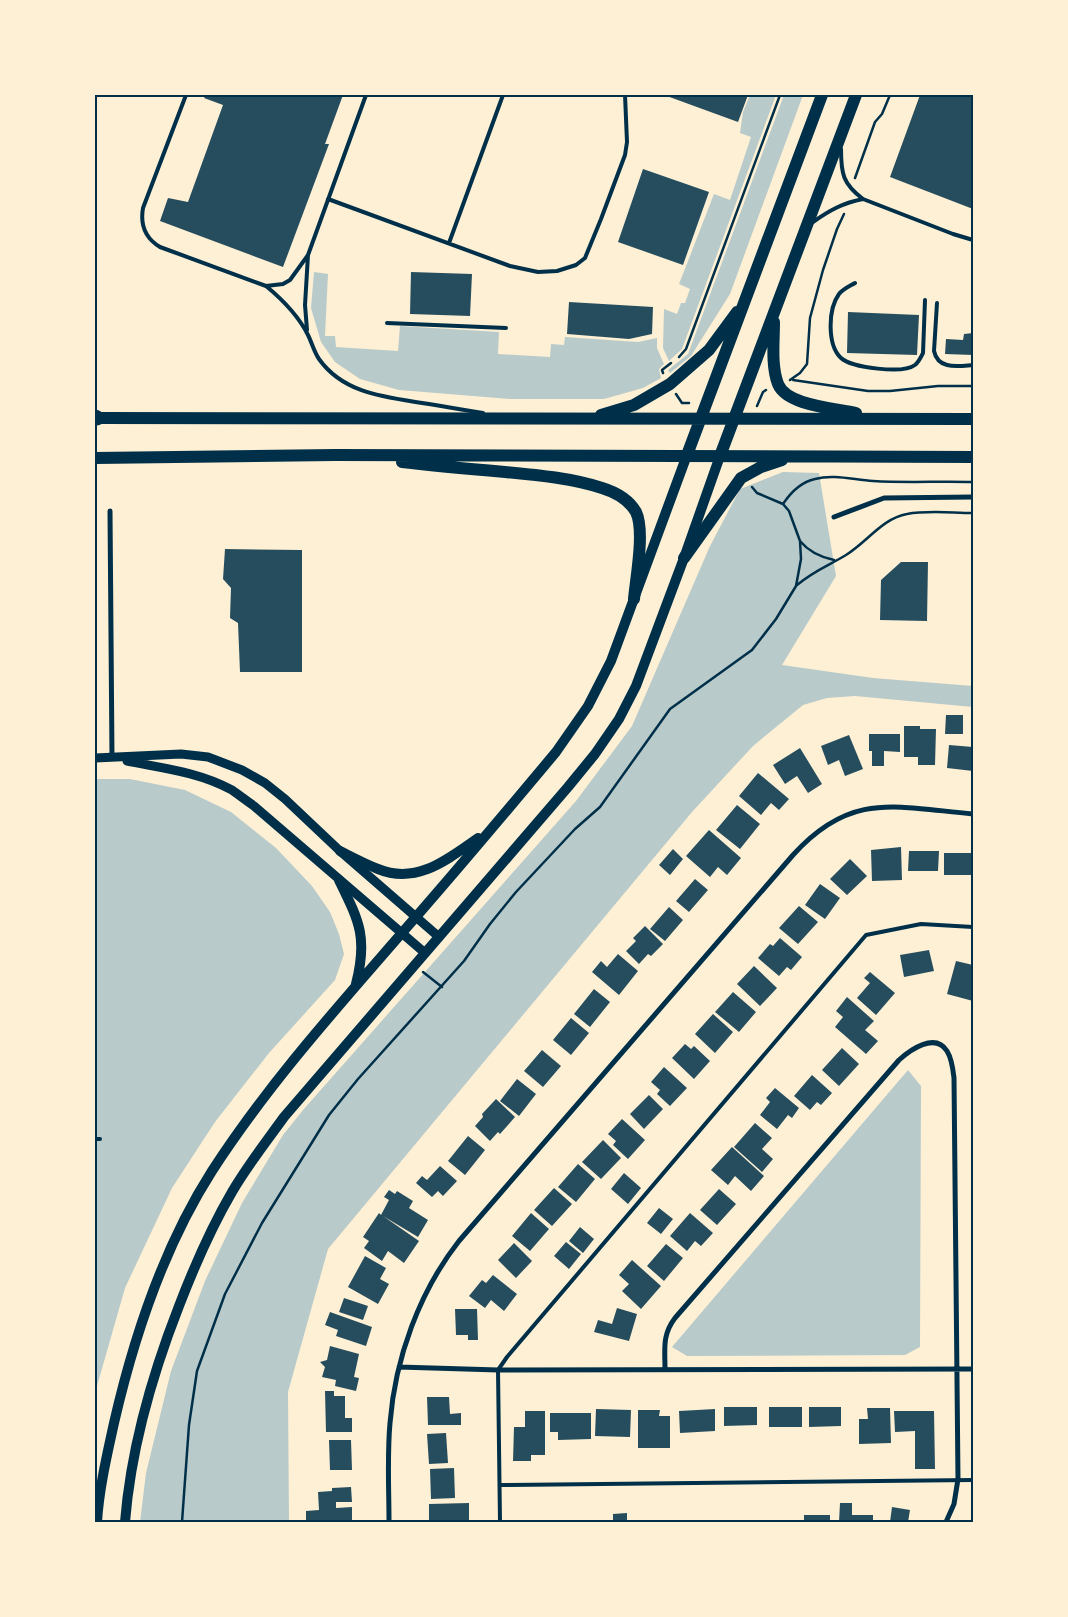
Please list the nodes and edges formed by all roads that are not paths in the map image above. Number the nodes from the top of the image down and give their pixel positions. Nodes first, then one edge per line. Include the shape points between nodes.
1 (186, 95) edge
2 (366, 95) edge
3 (503, 95) edge
4 (624, 95) edge
5 (856, 95) edge
6 (821, 96) edge
7 (841, 137) junction
8 (328, 199) junction
9 (863, 199) junction
10 (807, 226) junction
11 (973, 240) edge
12 (449, 243) junction
13 (308, 255) junction
14 (855, 283) dead end
15 (266, 286) junction
16 (748, 296) junction
17 (925, 300) dead end
18 (937, 303) dead end
19 (774, 313) junction
20 (387, 323) dead end
21 (506, 328) dead end
22 (308, 335) junction
23 (973, 366) edge
24 (96, 418) edge
25 (524, 418) junction
26 (589, 418) junction
27 (701, 418) junction
28 (880, 418) junction
29 (734, 419) junction
30 (973, 419) edge
31 (335, 455) junction
32 (687, 455) junction
33 (720, 456) junction
34 (791, 457) junction
35 (973, 457) edge
36 (95, 458) edge
37 (973, 497) edge
38 (110, 511) dead end
39 (834, 517) dead end
40 (684, 558) junction
41 (634, 599) junction
42 (95, 758) edge
43 (112, 758) junction
44 (973, 814) edge
45 (491, 829) junction
46 (340, 851) junction
47 (339, 880) junction
48 (416, 917) junction
49 (973, 926) edge
50 (402, 933) junction
51 (439, 936) junction
52 (425, 953) junction
53 (355, 988) junction
54 (399, 1367) junction
55 (957, 1368) junction
56 (973, 1368) edge
57 (665, 1369) junction
58 (498, 1370) junction
59 (958, 1480) junction
60 (973, 1480) edge
61 (500, 1485) junction
62 (97, 1522) edge
63 (125, 1522) edge
64 (389, 1522) edge
65 (500, 1522) edge
66 (946, 1522) edge

1 - 15 lane via 143,208 143,229 148,238 160,247
2 - 8 lane
3 - 12 lane
4 - 12 lane via 625,155 585,258 567,269 538,272 510,266
5 - 7 main road
6 - 16 main road
7 - 9 lane via 844,175 851,189
7 - 10 main road
8 - 12 lane
8 - 13 lane
9 - 10 lane via 846,202
9 - 11 lane
10 - 19 main road
13 - 15 lane via 290,280
13 - 22 lane via 305,304
14 - 17 lane via 840,292 831,321 831,340 840,358 848,364 866,368 915,366 923,353
15 - 22 lane via 290,307
16 - 26 main road via 709,350 670,384 634,405
16 - 27 main road
18 - 23 lane via 936,357 949,366
19 - 28 main road via 775,372 784,391 804,403
19 - 29 main road
20 - 21 lane
22 - 25 lane via 318,358 329,372 356,389
24 - 25 main road
25 - 26 main road
26 - 27 main road
27 - 29 main road
27 - 32 main road
28 - 29 main road
28 - 30 main road
29 - 33 main road
31 - 32 main road
31 - 36 main road
31 - 41 main road via 533,475 573,481 618,495 636,512 640,528
32 - 33 main road
32 - 41 main road
33 - 34 main road
33 - 40 main road
34 - 35 main road
34 - 40 main road via 741,478
37 - 39 street via 884,498
38 - 43 street
40 - 51 main road via 644,668 619,719 568,787
41 - 45 main road via 611,661 588,706 556,752
42 - 43 street
43 - 46 street via 181,754 208,756 226,763 265,783
43 - 47 street via 186,772 232,791 254,806
44 - 54 street via 890,806 853,811 824,826 802,845 446,1257 420,1306
45 - 46 main road via 442,863 421,872 379,870
45 - 48 main road
46 - 48 street
47 - 50 street
47 - 53 main road via 362,935
48 - 50 main road
48 - 51 street
49 - 58 lane via 922,924 866,935
50 - 52 street
50 - 53 main road
51 - 52 main road
52 - 63 main road via 284,1117 232,1192 198,1257 162,1349 136,1444
53 - 62 main road via 246,1121 211,1173 183,1224 156,1286 124,1382
54 - 58 street
54 - 64 street via 390,1423
55 - 56 street
55 - 57 street
55 - 57 street via 954,1078 946,1050 931,1043 917,1046 899,1060 675,1318 666,1334
55 - 59 street
57 - 58 street
58 - 61 lane
59 - 60 lane
59 - 61 lane
59 - 66 street via 954,1504
61 - 65 lane

